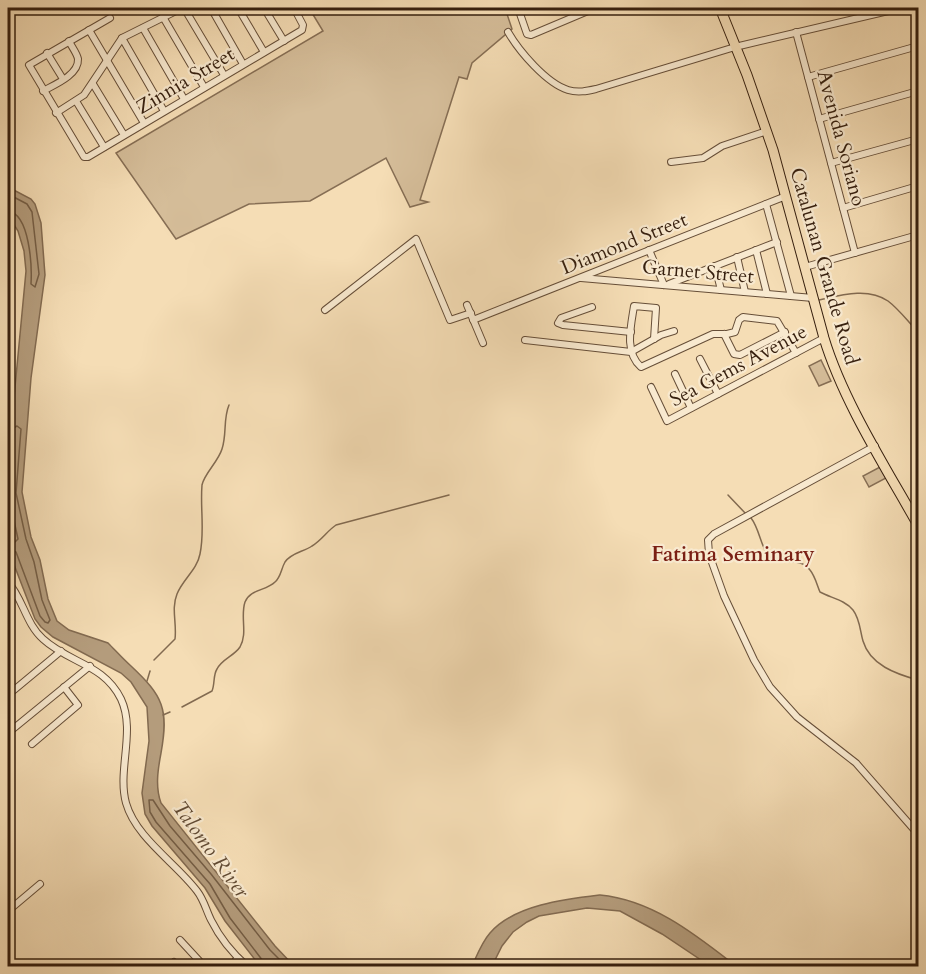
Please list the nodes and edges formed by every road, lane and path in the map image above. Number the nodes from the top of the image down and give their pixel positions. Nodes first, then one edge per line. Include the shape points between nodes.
1 (183, 8) edge
2 (211, 8) edge
3 (238, 8) edge
4 (264, 8) edge
5 (294, 8) edge
6 (518, 8) edge
7 (595, 8) edge
8 (720, 8) edge
9 (902, 8) edge
10 (163, 17) junction
11 (110, 18) dead end
12 (143, 28) junction
13 (88, 30) junction
14 (508, 32) dead end
15 (796, 32) junction
16 (122, 38) junction
17 (69, 41) junction
18 (284, 41) junction
19 (918, 46) edge
20 (735, 47) junction
21 (264, 52) junction
22 (47, 53) junction
23 (108, 60) junction
24 (243, 64) junction
25 (224, 75) junction
26 (808, 77) junction
27 (63, 79) junction
28 (93, 84) junction
29 (204, 87) junction
30 (43, 91) junction
31 (918, 91) edge
32 (184, 99) junction
33 (76, 101) junction
34 (164, 111) junction
35 (56, 112) junction
36 (819, 119) junction
37 (144, 123) junction
38 (767, 131) junction
39 (124, 135) junction
40 (918, 139) edge
41 (104, 147) junction
42 (671, 162) dead end
43 (831, 163) junction
44 (918, 186) edge
45 (786, 196) junction
46 (766, 204) junction
47 (843, 208) junction
48 (918, 235) edge
49 (777, 242) junction
50 (650, 250) junction
51 (756, 250) junction
52 (855, 253) junction
53 (736, 257) junction
54 (715, 266) junction
55 (805, 267) junction
56 (579, 278) junction
57 (665, 285) junction
58 (721, 290) junction
59 (745, 292) junction
60 (767, 294) junction
61 (791, 296) junction
62 (813, 298) junction
63 (468, 305) dead end
64 (592, 307) dead end
65 (325, 310) dead end
66 (472, 317) junction
67 (630, 332) junction
68 (674, 332) dead end
69 (784, 332) junction
70 (724, 334) junction
71 (824, 338) junction
72 (654, 339) junction
73 (525, 340) dead end
74 (483, 343) dead end
75 (631, 352) junction
76 (796, 353) junction
77 (700, 359) dead end
78 (675, 374) dead end
79 (651, 387) dead end
80 (718, 394) junction
81 (691, 408) junction
82 (875, 446) junction
83 (918, 525) edge
84 (8, 582) edge
85 (61, 651) junction
86 (90, 666) junction
87 (64, 687) junction
88 (8, 695) edge
89 (8, 734) edge
90 (32, 744) dead end
91 (918, 834) edge
92 (40, 884) dead end
93 (8, 911) edge
94 (180, 940) dead end
95 (238, 958) junction
96 (204, 966) edge
97 (231, 966) edge
98 (246, 966) edge

1 - 10 street
1 - 25 street
2 - 24 street
3 - 21 street
4 - 18 street
5 - 18 street, Zinnia Street via 304,27
6 - 7 street via 530,35
8 - 20 main road, Catalunan Grande Road
9 - 15 street
10 - 12 street
10 - 29 street
11 - 13 street
12 - 16 street
12 - 32 street
13 - 17 street
13 - 23 street
14 - 20 street via 532,64 562,87 575,91 596,89
15 - 20 street
15 - 26 street, Avenida Soriano
16 - 23 street
16 - 34 street
17 - 22 street
17 - 27 street via 78,62
18 - 21 street, Zinnia Street
19 - 26 street
20 - 38 main road, Catalunan Grande Road
21 - 24 street, Zinnia Street
22 - 27 street
22 - 30 street via 29,65
23 - 28 street
23 - 37 street
24 - 25 street, Zinnia Street
25 - 29 street, Zinnia Street
26 - 36 street, Avenida Soriano
27 - 30 street
28 - 33 street
28 - 39 street
29 - 32 street, Zinnia Street
30 - 35 street
31 - 36 street
32 - 34 street, Zinnia Street
33 - 35 street
33 - 41 street
34 - 37 street, Zinnia Street
35 - 41 street, Zinnia Street via 82,156 88,157
36 - 43 street, Avenida Soriano
37 - 39 street, Zinnia Street
38 - 42 street via 722,146 703,158
38 - 45 main road, Catalunan Grande Road
39 - 41 street, Zinnia Street
40 - 43 street
43 - 47 street, Avenida Soriano
44 - 47 street
45 - 46 street, Diamond Street
45 - 55 main road, Catalunan Grande Road
46 - 49 street
46 - 50 street, Diamond Street
47 - 52 street, Avenida Soriano
48 - 52 street
49 - 51 street
49 - 61 street
50 - 56 street, Diamond Street
50 - 57 street
51 - 53 street
51 - 60 street
52 - 55 street
53 - 54 street
53 - 59 street
54 - 57 street
54 - 58 street
55 - 62 main road, Catalunan Grande Road
56 - 57 street, Garnet Street
56 - 66 street, Diamond Street
57 - 58 street, Garnet Street
58 - 59 street, Garnet Street
59 - 60 street, Garnet Street
60 - 61 street, Garnet Street
61 - 62 street, Garnet Street
62 - 71 main road, Catalunan Grande Road
63 - 66 street
64 - 67 street via 561,318 558,323
65 - 66 street, Diamond Street via 416,239 450,321
66 - 74 street
67 - 72 street via 634,306 656,308
67 - 75 street
68 - 72 street
69 - 70 street via 774,319 743,317 735,332
69 - 70 street via 740,355 734,354
69 - 76 street
70 - 75 street via 713,334 644,367 639,366
71 - 76 street, Sea Gems Avenue
71 - 82 main road, Catalunan Grande Road via 841,382
72 - 75 street
73 - 75 street
76 - 80 street, Sea Gems Avenue
77 - 80 street
78 - 81 street
79 - 81 street, Sea Gems Avenue via 667,421
80 - 81 street, Sea Gems Avenue
82 - 83 main road, Catalunan Grande Road
82 - 91 street via 714,534 707,545 724,596 764,678 797,717 871,778
84 - 85 street via 36,631
85 - 86 street
85 - 88 street
86 - 87 street
86 - 95 street via 115,690 125,711 124,793 131,814 198,891 213,925
87 - 89 street
87 - 90 street via 78,705
92 - 93 street
94 - 96 street
95 - 97 street
95 - 98 street

